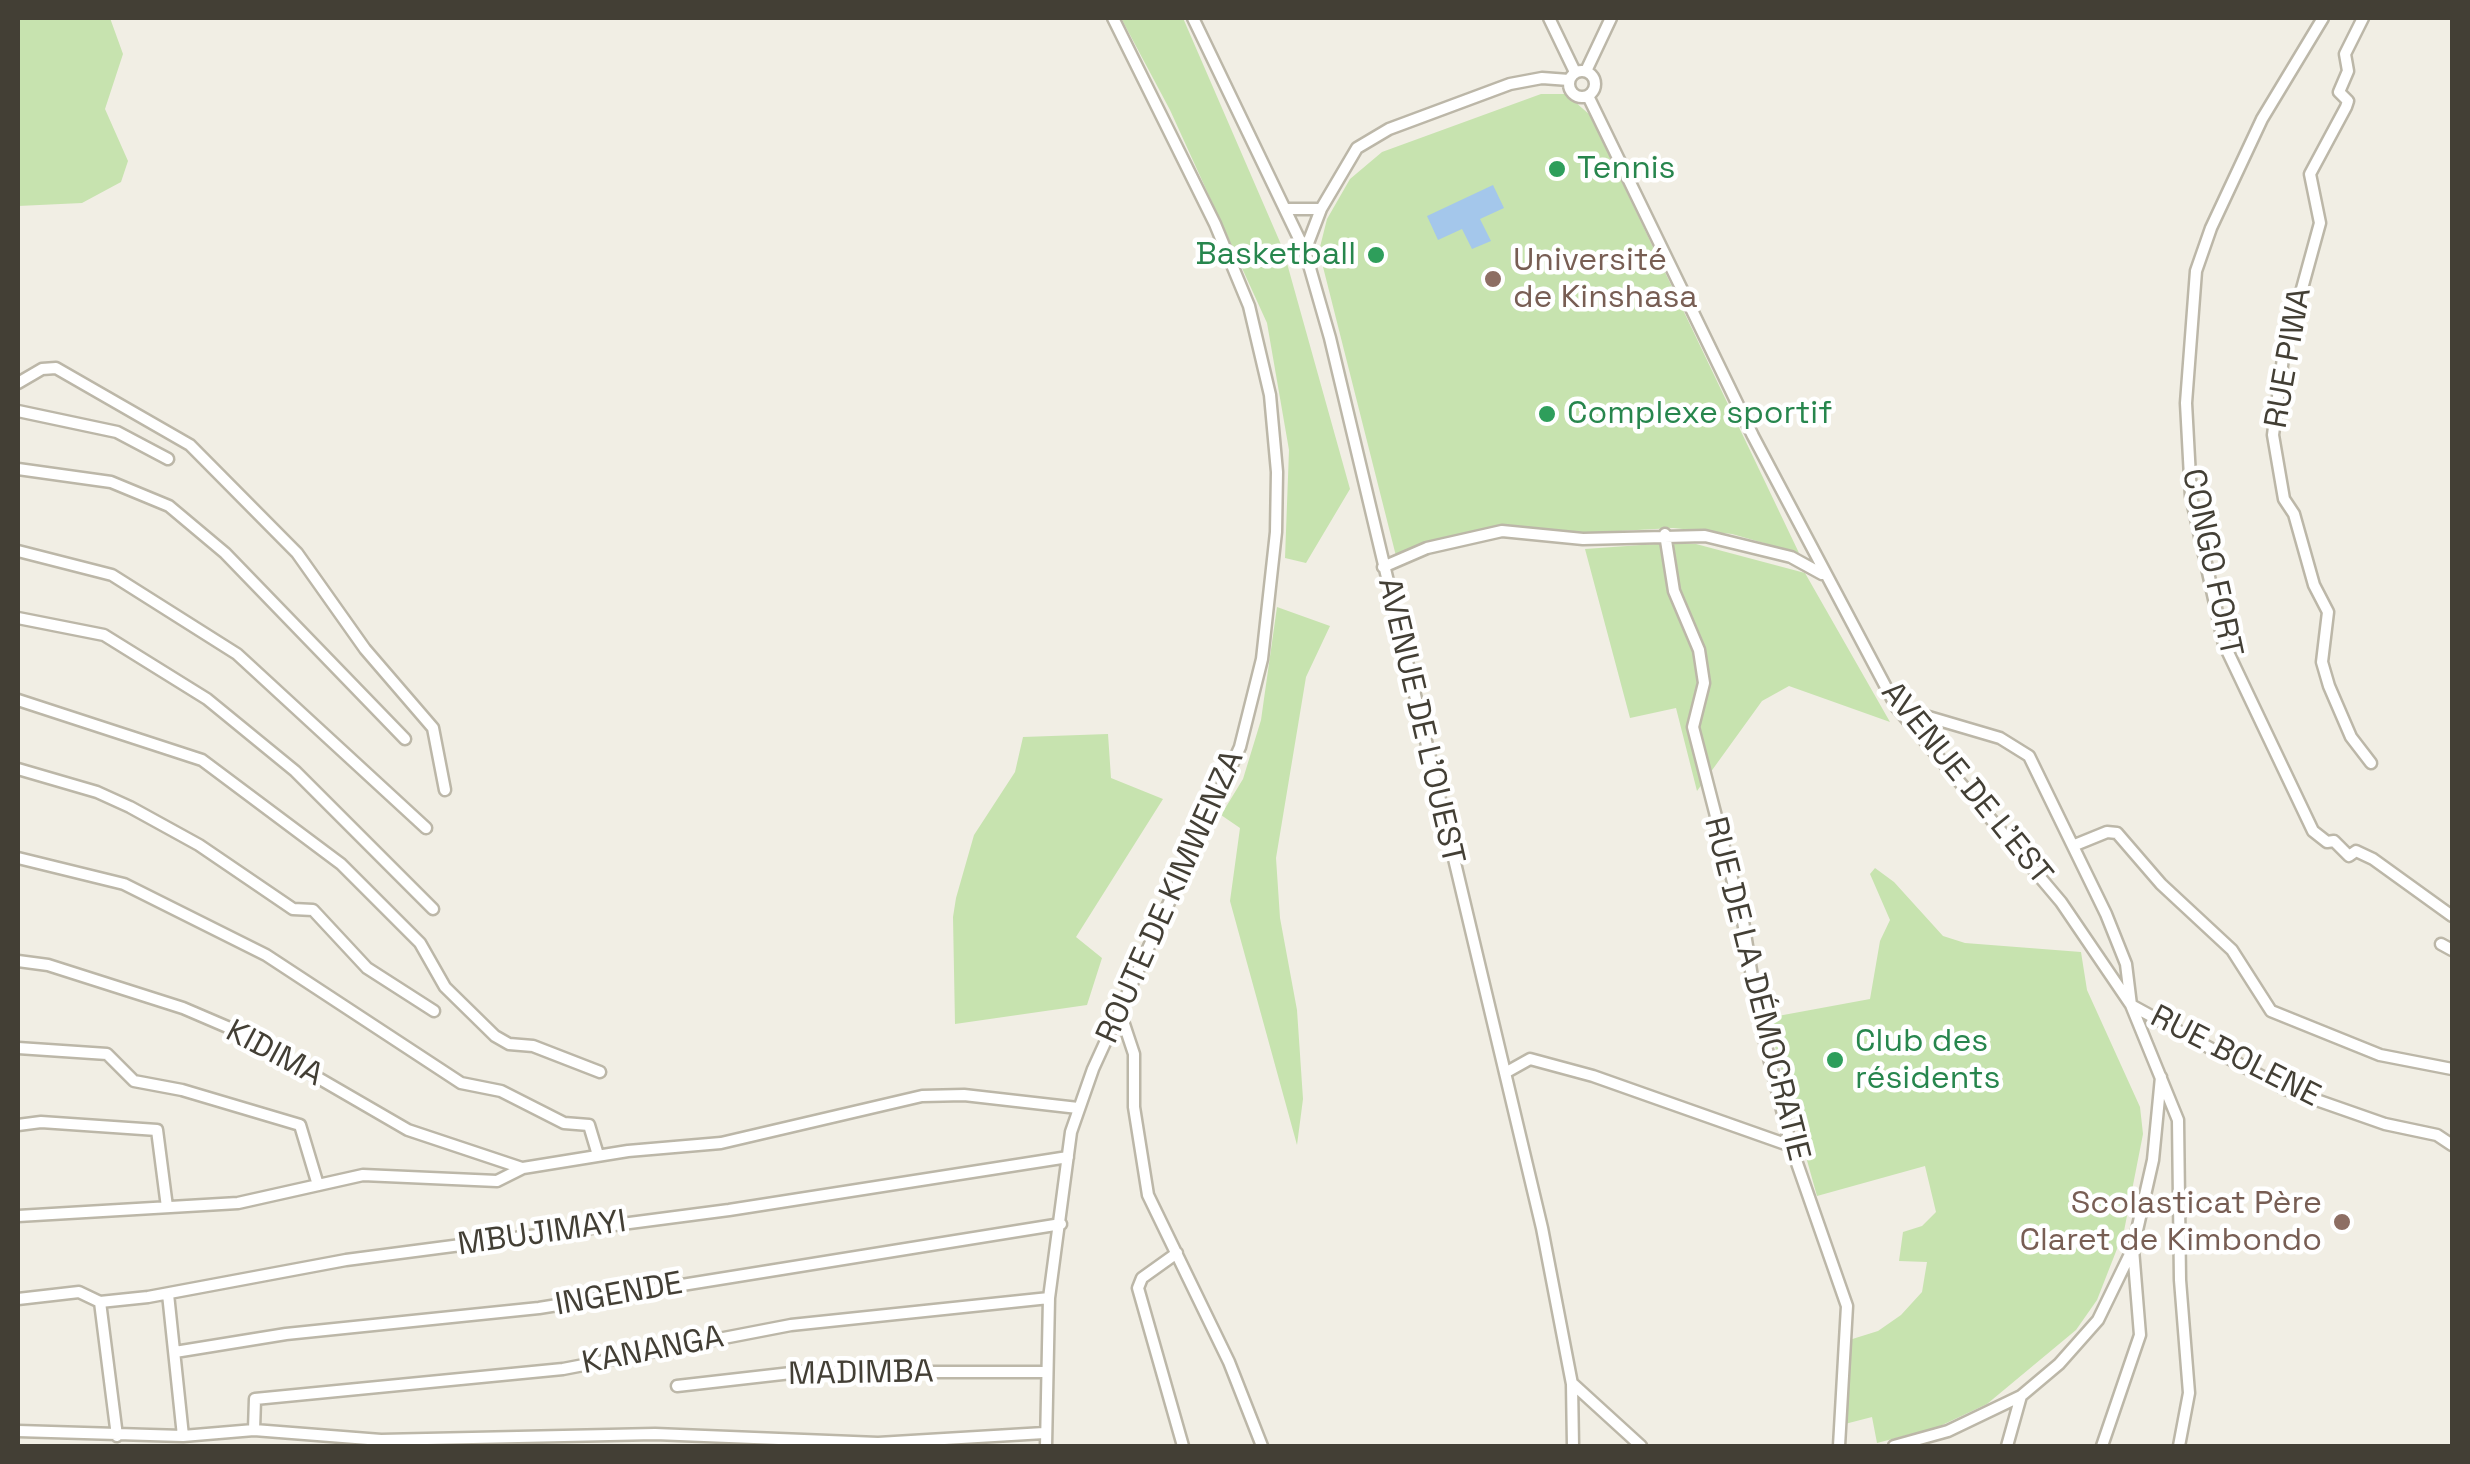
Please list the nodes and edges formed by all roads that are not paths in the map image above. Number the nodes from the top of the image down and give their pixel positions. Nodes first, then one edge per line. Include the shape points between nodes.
1 (1113, 18) edge
2 (1193, 18) edge
3 (1549, 18) edge
4 (1611, 18) edge
5 (2324, 18) edge
6 (2363, 18) edge
7 (1576, 74) junction
8 (1588, 96) junction
9 (1321, 209) junction
10 (1286, 210) junction
11 (1305, 251) junction
12 (18, 383) edge
13 (18, 411) edge
14 (168, 459) dead end
15 (18, 468) edge
16 (1665, 534) junction
17 (18, 551) edge
18 (1383, 566) junction
19 (1823, 574) junction
20 (18, 618) edge
21 (18, 700) edge
22 (1898, 708) junction
23 (405, 739) dead end
24 (2371, 763) dead end
25 (18, 770) edge
26 (445, 790) dead end
27 (426, 828) dead end
28 (2075, 845) junction
29 (18, 858) edge
30 (433, 909) dead end
31 (2449, 911) edge
32 (2441, 944) dead end
33 (2452, 950) edge
34 (18, 960) edge
35 (2132, 1005) junction
36 (434, 1011) dead end
37 (1120, 1012) junction
38 (18, 1048) edge
39 (2452, 1069) edge
40 (600, 1072) dead end
41 (1505, 1073) junction
42 (2162, 1075) junction
43 (1078, 1108) junction
44 (18, 1125) edge
45 (2452, 1145) edge
46 (1791, 1146) junction
47 (598, 1155) junction
48 (1068, 1158) junction
49 (523, 1168) junction
50 (318, 1185) junction
51 (167, 1207) junction
52 (18, 1216) edge
53 (1060, 1224) junction
54 (2133, 1248) junction
55 (1176, 1253) junction
56 (168, 1294) junction
57 (1050, 1298) junction
58 (18, 1299) edge
59 (100, 1302) junction
60 (175, 1352) junction
61 (1045, 1372) junction
62 (1572, 1384) junction
63 (677, 1386) dead end
64 (2021, 1396) junction
65 (254, 1430) junction
66 (18, 1432) edge
67 (1044, 1433) junction
68 (117, 1436) junction
69 (183, 1436) junction
70 (1046, 1446) edge
71 (1183, 1446) edge
72 (1262, 1446) edge
73 (1572, 1446) edge
74 (1641, 1446) edge
75 (1838, 1446) edge
76 (1894, 1446) edge
77 (2008, 1446) edge
78 (2102, 1446) edge
79 (2182, 1446) edge

1 - 37 street, ROUTE DE KIMWENZA via 1250,306 1270,395 1277,472 1269,610 1250,714 1222,794
2 - 10 street, AVENUE DE L'OUEST
3 - 7 street
4 - 7 street
5 - 31 street, CONGO FORT via 2262,119 2196,271 2186,404 2191,496 2224,644 2313,831 2349,856 2356,851 2373,859
6 - 24 street, RUE PIWA via 2345,54 2348,72 2339,92 2346,107 2310,174 2320,223 2283,358 2273,435 2284,499 2328,612 2322,662 2329,686 2351,737
7 - 8 street, AVENUE DE L'EST via 1574,95
7 - 8 street, AVENUE DE L'EST via 1595,82
7 - 9 street via 1525,80 1389,129 1352,154
8 - 19 street, AVENUE DE L'EST
9 - 10 street
9 - 11 street
10 - 11 street, AVENUE DE L'OUEST
11 - 18 street, AVENUE DE L'OUEST
12 - 26 street via 56,368 190,444 298,553 365,649 433,728
13 - 14 street via 117,432
15 - 23 street via 110,482 169,506 226,553
16 - 18 street via 1583,539 1497,532
16 - 19 street via 1791,556
16 - 46 street, RUE DE LA DÉMOCRATIE via 1674,591 1699,650 1704,683 1693,726
17 - 27 street via 107,573 237,654
18 - 41 street, AVENUE DE L'OUEST
19 - 22 street, AVENUE DE L'EST
20 - 30 street via 104,635 207,699 291,767
21 - 40 street via 202,760 340,864 420,943 445,987 495,1036
22 - 28 street via 2000,738 2024,752
22 - 35 street, AVENUE DE L'EST via 2061,902
25 - 36 street via 130,807 293,908 313,910 370,970
28 - 35 street via 2126,964
28 - 39 street via 2117,833 2232,950 2271,1011 2380,1054
29 - 47 street via 124,884 266,955 461,1083 502,1090 564,1123 589,1125
32 - 33 street
34 - 49 street, KIDIMA via 239,1032 408,1130
35 - 42 street, AVENUE DE L'EST
35 - 45 street, RUE BOLENE via 2285,1088
37 - 43 street, ROUTE DE KIMWENZA
37 - 55 street via 1134,1054 1134,1107 1148,1196
38 - 50 street via 106,1054 134,1082 300,1125
41 - 46 street via 1530,1059
41 - 62 street, AVENUE DE L'OUEST
42 - 54 street via 2153,1160
42 - 79 street, AVENUE DE L'EST via 2178,1120 2189,1392
43 - 47 street via 922,1096 722,1144
43 - 48 street, ROUTE DE KIMWENZA
44 - 51 street via 157,1130
46 - 75 street, RUE DE LA DÉMOCRATIE via 1846,1306
47 - 49 street
48 - 53 street, ROUTE DE KIMWENZA
48 - 56 street, MBUJIMAYI via 346,1260
49 - 50 street via 497,1181 384,1174
50 - 51 street via 238,1203
51 - 52 street
53 - 57 street, ROUTE DE KIMWENZA
53 - 60 street, INGENDE via 539,1308
54 - 64 street via 2098,1320
54 - 78 street via 2140,1335
55 - 71 street via 1138,1288
55 - 72 street
56 - 59 street, MBUJIMAYI
56 - 60 street
57 - 61 street, ROUTE DE KIMWENZA
57 - 65 street, KANANGA via 805,1323 562,1369 255,1399
58 - 59 street, MBUJIMAYI via 79,1292
59 - 68 street
60 - 69 street
61 - 63 street, MADIMBA via 800,1372
61 - 67 street, ROUTE DE KIMWENZA
62 - 73 street, AVENUE DE L'OUEST
62 - 74 street
64 - 76 street via 1948,1431
64 - 77 street
65 - 67 street via 381,1440 655,1434 878,1443
65 - 69 street
66 - 68 street
67 - 70 street, ROUTE DE KIMWENZA
68 - 69 street

